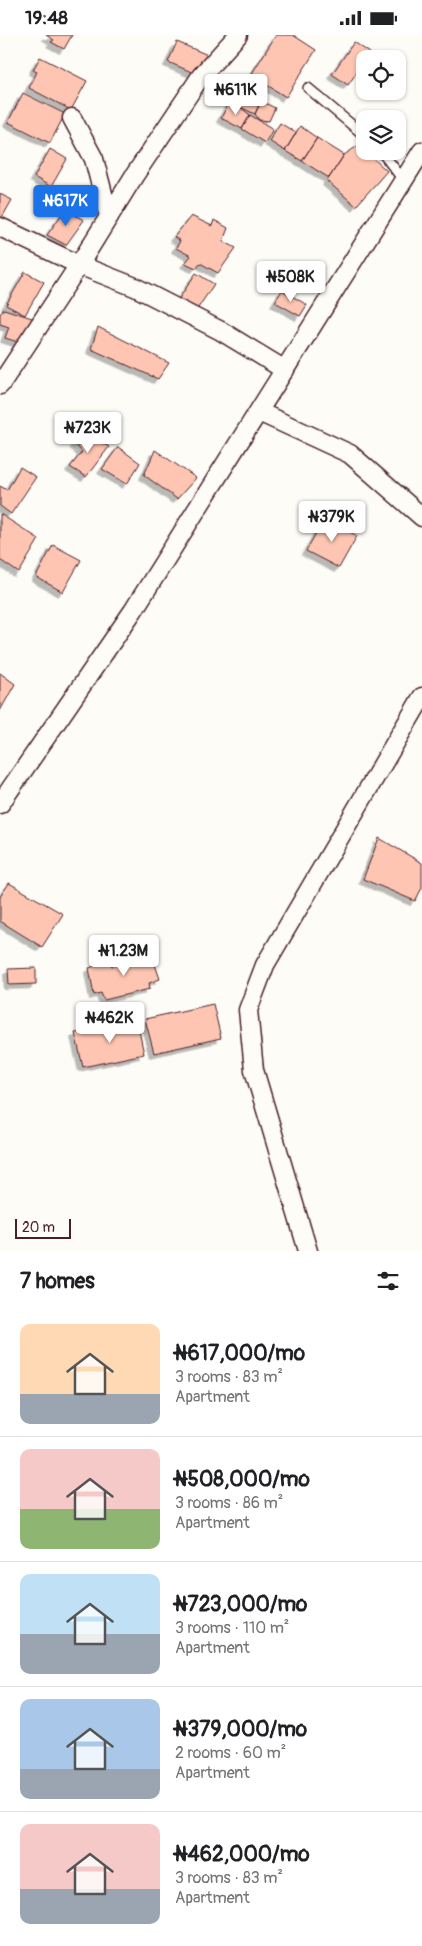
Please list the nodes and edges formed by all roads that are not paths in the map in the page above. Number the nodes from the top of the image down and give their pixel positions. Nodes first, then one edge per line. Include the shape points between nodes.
1 (238, 35) edge
2 (308, 88) dead end
3 (72, 118) dead end
4 (356, 128) edge
5 (422, 151) edge
6 (388, 160) edge
7 (422, 176) edge
8 (404, 181) junction
9 (108, 217) junction
10 (0, 227) edge
11 (79, 265) junction
12 (285, 370) junction
13 (0, 385) edge
14 (259, 412) junction
15 (422, 517) edge
16 (422, 697) edge
17 (0, 804) edge
18 (308, 1251) edge

1 - 9 street via 201,76
2 - 4 lane
3 - 9 street via 94,159
5 - 8 street
6 - 8 lane
7 - 8 street
8 - 12 street
9 - 11 street
10 - 11 street
11 - 12 street via 135,287 221,331
11 - 13 street
12 - 14 street
14 - 15 street via 350,453
14 - 17 street via 133,611
16 - 18 street via 265,965 248,1010 254,1070

